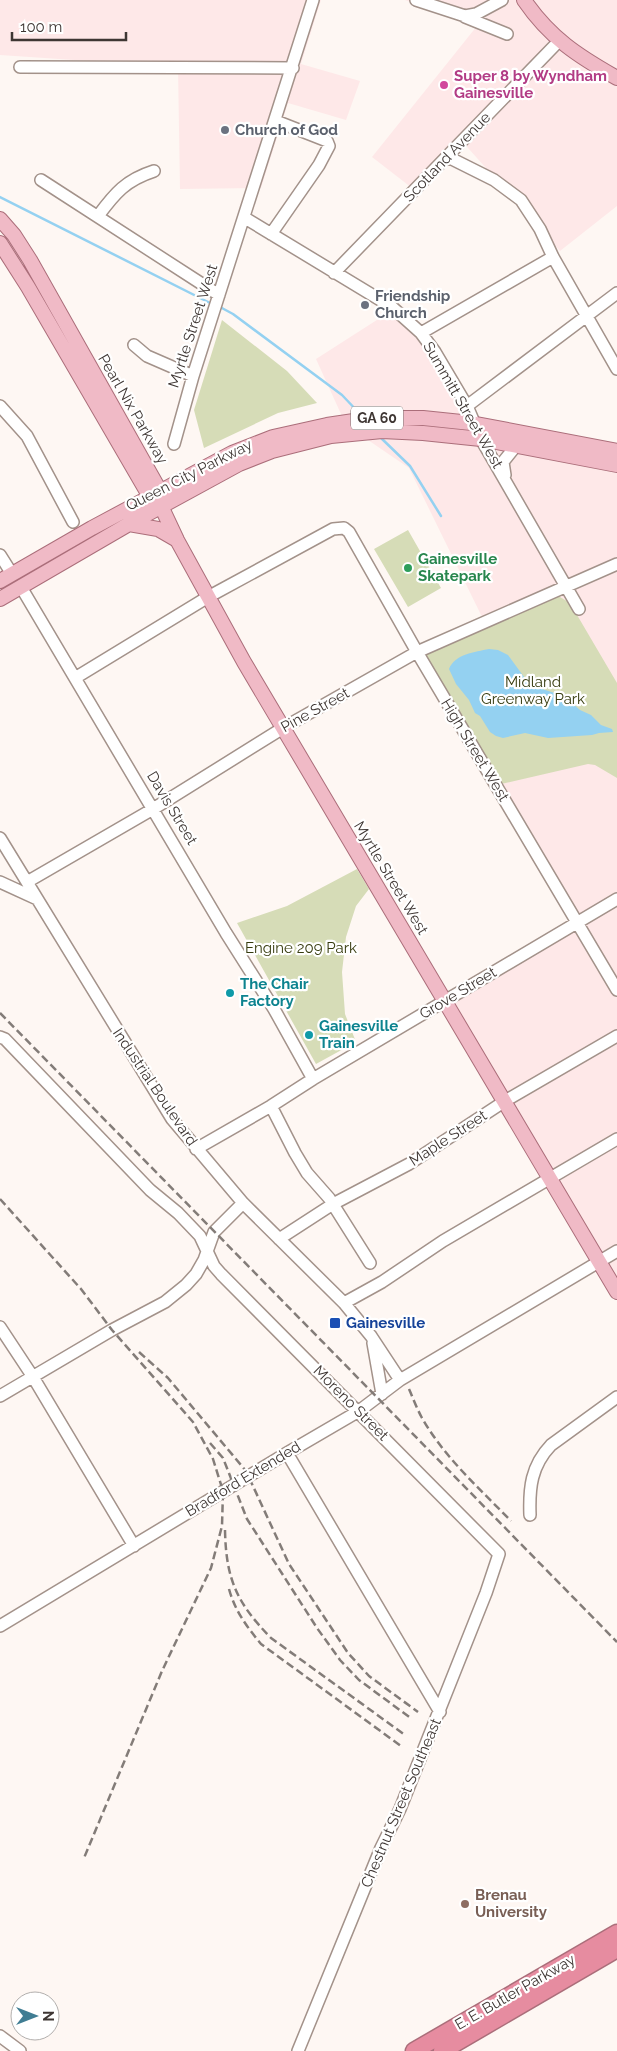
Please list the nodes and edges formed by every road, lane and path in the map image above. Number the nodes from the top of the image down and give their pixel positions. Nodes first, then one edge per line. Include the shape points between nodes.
1 (313, 0) edge
2 (416, 0) edge
3 (502, 0) edge
4 (524, 0) edge
5 (452, 12) junction
6 (507, 34) dead end
7 (559, 41) junction
8 (20, 67) dead end
9 (293, 68) junction
10 (617, 78) edge
11 (276, 121) junction
12 (448, 157) junction
13 (154, 171) dead end
14 (41, 180) dead end
15 (98, 216) junction
16 (244, 218) junction
17 (0, 219) edge
18 (271, 234) junction
19 (0, 243) edge
20 (553, 257) junction
21 (334, 273) junction
22 (617, 293) edge
23 (219, 295) junction
24 (586, 315) junction
25 (421, 333) junction
26 (134, 345) dead end
27 (617, 369) edge
28 (193, 376) junction
29 (0, 406) edge
30 (467, 406) junction
31 (474, 424) junction
32 (481, 439) junction
33 (174, 444) dead end
34 (515, 447) junction
35 (617, 451) edge
36 (617, 465) edge
37 (506, 480) junction
38 (155, 494) junction
39 (162, 508) junction
40 (73, 522) dead end
41 (129, 524) junction
42 (177, 540) junction
43 (0, 556) edge
44 (617, 564) edge
45 (6, 577) edge
46 (566, 586) junction
47 (21, 588) junction
48 (208, 597) junction
49 (0, 599) edge
50 (579, 610) dead end
51 (416, 652) junction
52 (75, 678) junction
53 (283, 728) junction
54 (153, 809) junction
55 (0, 838) edge
56 (0, 882) edge
57 (27, 882) junction
58 (617, 899) edge
59 (38, 900) junction
60 (578, 922) junction
61 (617, 990) edge
62 (444, 1001) junction
63 (617, 1036) edge
64 (0, 1037) edge
65 (313, 1079) junction
66 (505, 1101) junction
67 (271, 1106) junction
68 (617, 1139) edge
69 (196, 1149) junction
70 (550, 1178) junction
71 (243, 1203) junction
72 (333, 1204) junction
73 (279, 1239) junction
74 (206, 1249) junction
75 (617, 1251) edge
76 (599, 1261) junction
77 (370, 1262) dead end
78 (617, 1292) edge
79 (344, 1304) junction
80 (0, 1327) edge
81 (372, 1336) junction
82 (33, 1377) junction
83 (400, 1380) junction
84 (382, 1394) junction
85 (0, 1396) edge
86 (617, 1397) edge
87 (359, 1411) junction
88 (287, 1452) junction
89 (530, 1515) dead end
90 (134, 1546) junction
91 (499, 1554) joint
92 (0, 1626) edge
93 (440, 1712) junction
94 (617, 1933) edge
95 (617, 1949) edge
96 (0, 2036) edge
97 (20, 2051) edge
98 (298, 2051) edge
99 (414, 2051) edge
100 (442, 2051) edge

1 - 9 street, Myrtle Street West
2 - 5 street
3 - 5 street via 470,16
4 - 7 main road
5 - 6 street
7 - 10 main road
7 - 12 street, Scotland Avenue
8 - 9 street
9 - 11 street, Myrtle Street West
11 - 16 street, Myrtle Street West
11 - 18 street via 327,141 329,146
12 - 20 street via 513,192 528,209
12 - 21 street, Scotland Avenue
13 - 15 street via 137,177 114,193
14 - 15 street
15 - 23 street
16 - 18 street, Summitt Street West
16 - 23 street, Myrtle Street West
17 - 38 main road, Pearl Nix Parkway via 30,260
18 - 21 street, Summitt Street West
19 - 38 main road, Pearl Nix Parkway
20 - 24 street
20 - 25 street
21 - 25 street, Summitt Street West via 392,307
22 - 24 street
23 - 28 street, Myrtle Street West
24 - 27 street
24 - 30 street
25 - 30 street, Summitt Street West via 436,352
26 - 28 street via 147,356
28 - 33 street, Myrtle Street West
29 - 40 street via 27,436
30 - 31 street, Summitt Street West
31 - 32 street, Summitt Street West
31 - 35 main road, Queen City Parkway / GA 60
31 - 38 main road, Queen City Parkway / GA 60 via 423,418 385,418 327,425 272,437 232,453
32 - 34 main road, Queen City Parkway / GA 60
32 - 37 street, Summitt Street West
32 - 39 main road, Queen City Parkway / GA 60 via 382,431 331,436 272,451 239,464
34 - 36 main road, Queen City Parkway / GA 60
34 - 37 street via 503,462
37 - 46 street, Summitt Street West
38 - 39 main road, Pearl Nix Parkway
38 - 45 main road, Queen City Parkway / GA 60
39 - 41 main road, Queen City Parkway / GA 60
39 - 42 main road, Myrtle Street West
41 - 42 main road via 158,529
41 - 47 main road, Queen City Parkway / GA 60
42 - 48 main road, Myrtle Street West
43 - 45 street, Davis Street
44 - 46 street, Pine Street
45 - 47 main road, Davis Street
46 - 50 street, Summitt Street West
46 - 51 street, Pine Street
47 - 49 main road, Queen City Parkway / GA 60
47 - 52 street, Davis Street
48 - 51 street, High Street West via 334,529 344,528
48 - 52 street
48 - 53 main road, Myrtle Street West
51 - 53 street, Pine Street
51 - 60 street, High Street West
52 - 54 street, Davis Street
53 - 54 street, Pine Street
53 - 62 main road, Myrtle Street West
54 - 57 street, Pine Street
54 - 65 street, Davis Street
55 - 57 street, Industrial Boulevard
56 - 59 street
57 - 59 street, Industrial Boulevard
58 - 60 street, Grove Street
59 - 69 street, Industrial Boulevard via 172,1119
60 - 61 street, High Street West
60 - 62 street, Grove Street
62 - 65 street, Grove Street
62 - 66 main road, Myrtle Street West
63 - 66 street, Maple Street
64 - 74 street, Moreno Street via 5,1038 150,1190 178,1213 200,1236
65 - 67 street, Grove Street
66 - 70 main road, Myrtle Street West
66 - 72 street, Maple Street via 409,1164
67 - 69 street, Grove Street
67 - 72 street via 295,1153
68 - 70 street
69 - 71 street, Industrial Boulevard
70 - 76 main road, Myrtle Street West
70 - 79 street
71 - 73 street, Industrial Boulevard
71 - 74 street via 214,1232
72 - 73 street, Maple Street
72 - 77 street
73 - 79 street, Industrial Boulevard
74 - 82 street via 196,1274 165,1302
74 - 87 street, Moreno Street via 221,1274
75 - 76 street, Bradford Extended
76 - 78 main road, Myrtle Street West
76 - 83 street, Bradford Extended
79 - 81 street, Industrial Boulevard
80 - 82 street
81 - 83 street, Industrial Boulevard
81 - 84 street
82 - 85 street
82 - 90 street
83 - 84 street, Bradford Extended
84 - 87 street, Bradford Extended
86 - 89 street via 544,1452 533,1472 529,1490
87 - 88 street, Bradford Extended
87 - 91 street, Moreno Street
88 - 90 street, Bradford Extended
88 - 93 street
90 - 92 street, Bradford Extended
91 - 93 street, Chestnut Street Southeast
93 - 98 street, Chestnut Street Southeast
94 - 99 highway, E. E. Butler Parkway
95 - 100 highway, E. E. Butler Parkway
96 - 97 street

